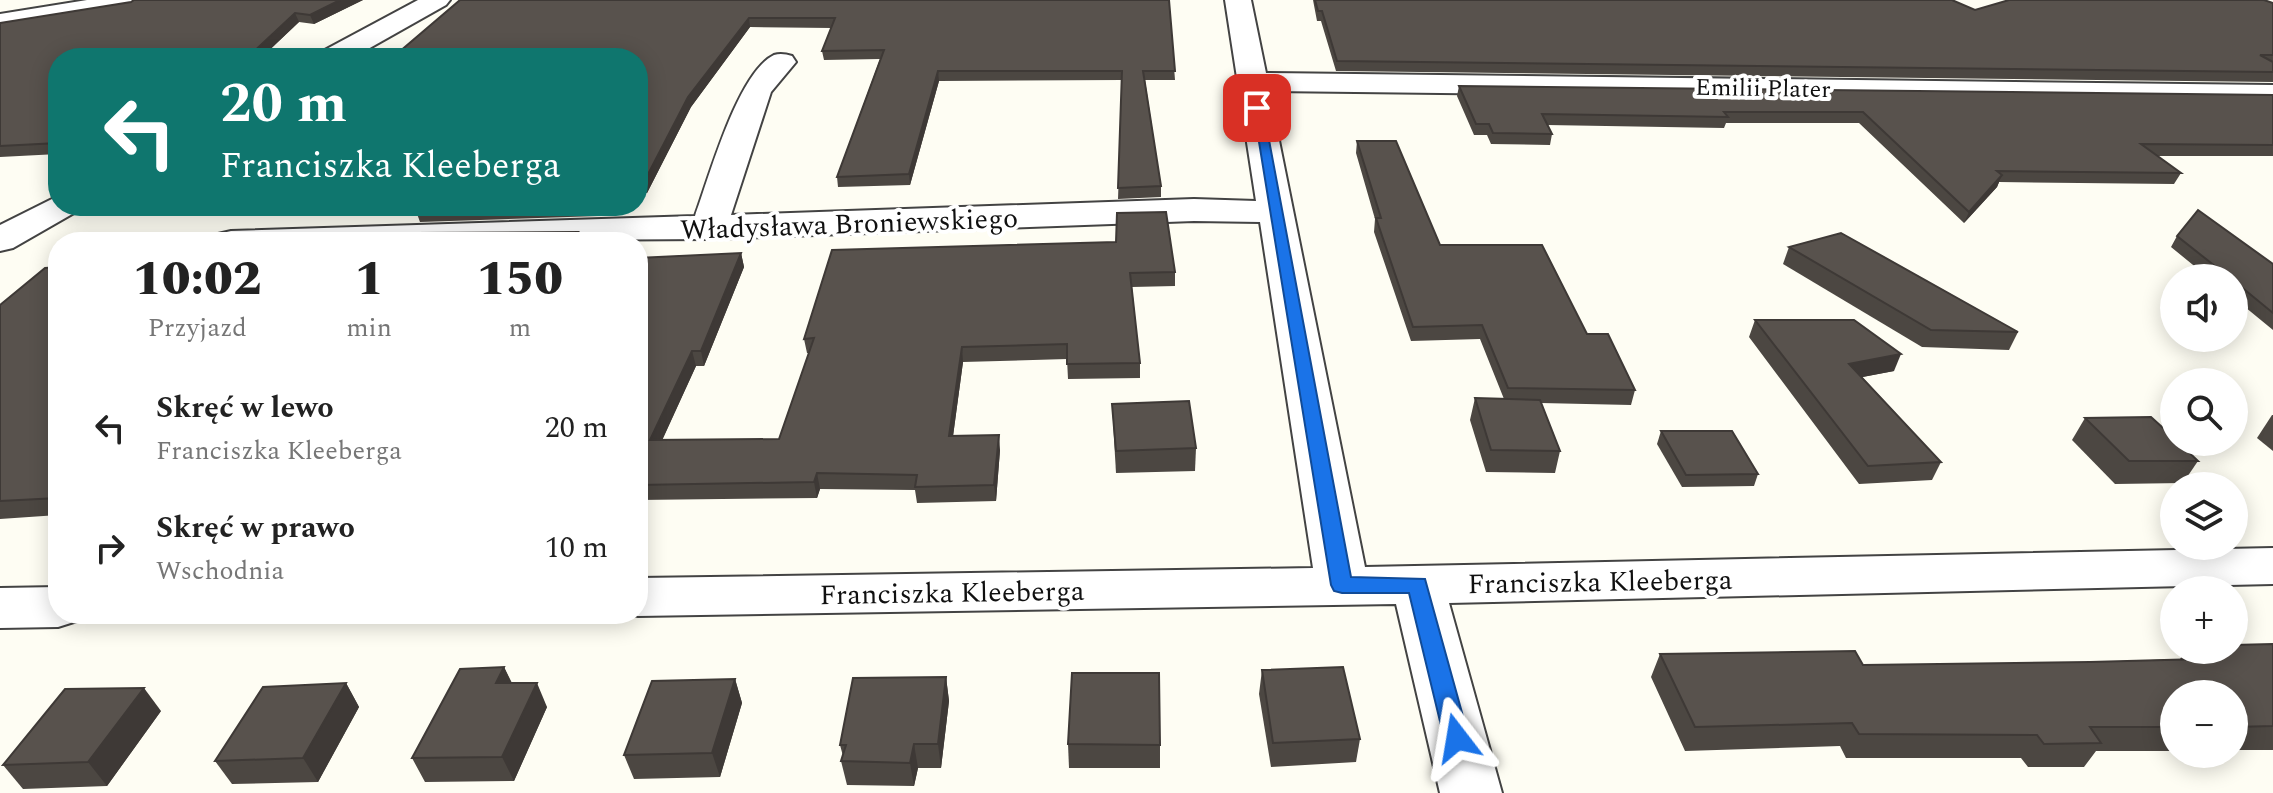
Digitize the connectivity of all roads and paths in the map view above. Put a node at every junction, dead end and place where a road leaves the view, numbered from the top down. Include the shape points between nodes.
1 (135, 0) edge
2 (437, 0) edge
3 (1238, 0) edge
4 (0, 22) edge
5 (349, 48) edge
6 (782, 62) dead end
7 (1253, 82) junction
8 (2273, 94) edge
9 (1274, 212) junction
10 (48, 214) edge
11 (709, 228) junction
12 (572, 232) edge
13 (0, 240) edge
14 (48, 247) edge
15 (0, 249) edge
16 (2273, 566) edge
17 (1342, 585) junction
18 (1418, 585) junction
19 (648, 597) edge
20 (48, 607) edge
21 (0, 608) edge
22 (1471, 793) edge

1 - 4 street
2 - 5 street
3 - 7 street
6 - 11 street via 757,90
7 - 8 street, Emilii Plater
7 - 9 street
9 - 11 street, Władysława Broniewskiego via 1194,210
9 - 17 street
10 - 13 street
11 - 12 street, Władysława Broniewskiego
14 - 15 street
16 - 18 street, Franciszka Kleeberga
17 - 18 street, Franciszka Kleeberga
17 - 19 street, Franciszka Kleeberga
18 - 22 street
20 - 21 street

